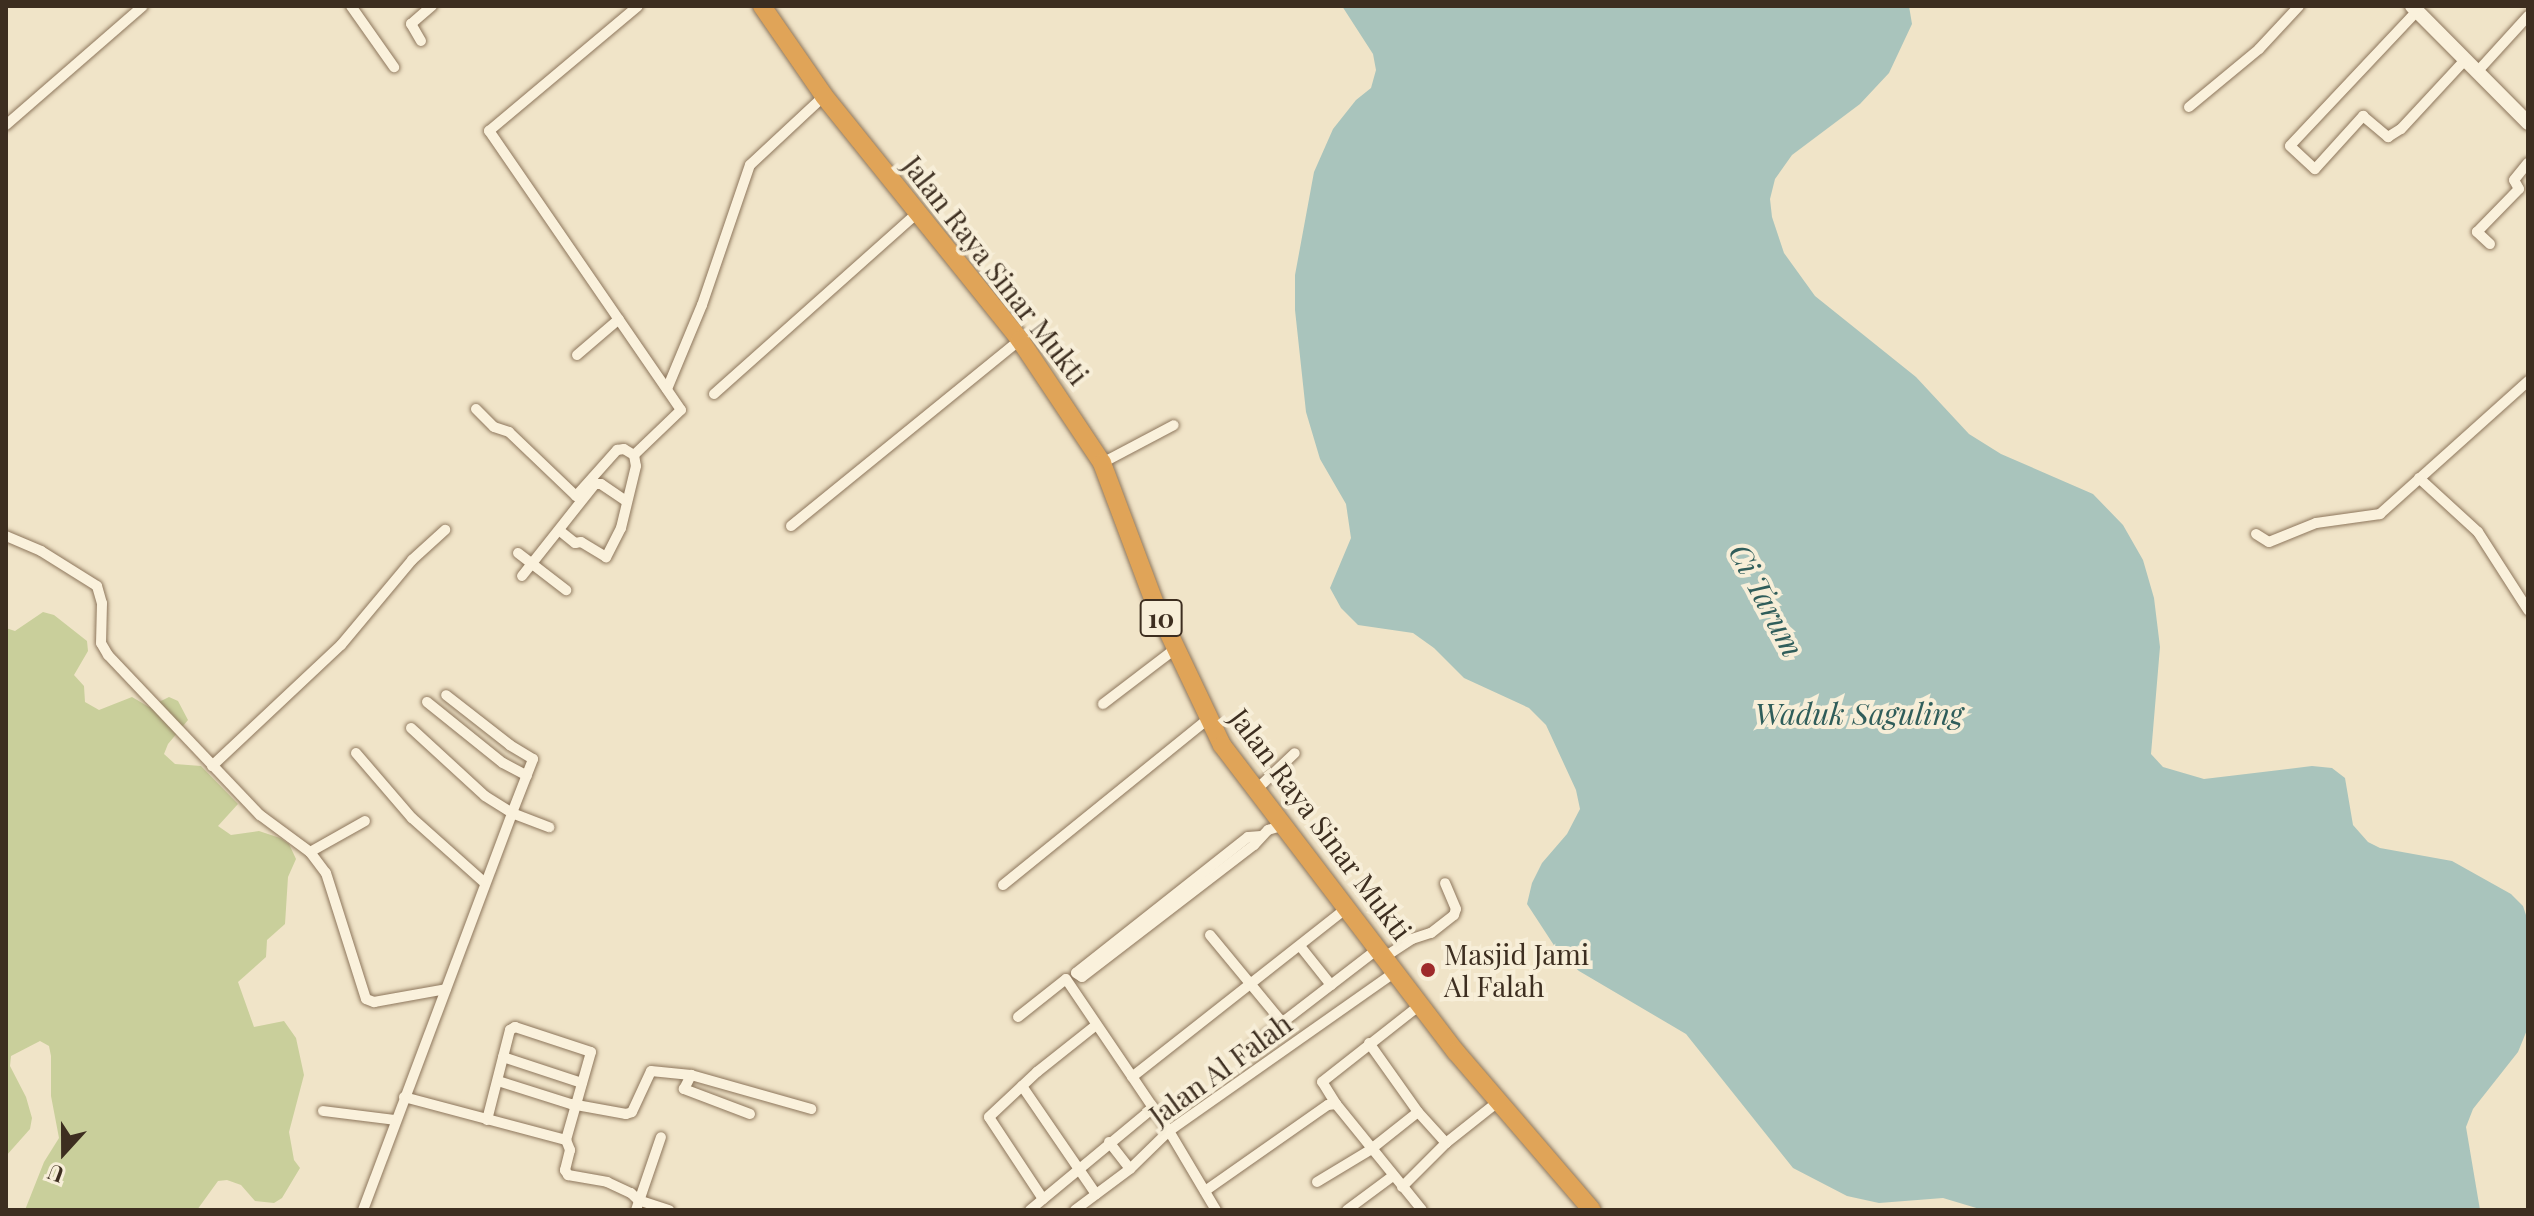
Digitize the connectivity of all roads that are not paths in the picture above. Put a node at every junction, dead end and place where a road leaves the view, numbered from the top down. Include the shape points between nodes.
1 (143, 6) edge
2 (351, 6) edge
3 (432, 6) edge
4 (638, 6) edge
5 (762, 6) edge
6 (2299, 6) edge
7 (2415, 8) edge
8 (2528, 16) edge
9 (421, 41) dead end
10 (2465, 60) junction
11 (394, 67) dead end
12 (2477, 72) junction
13 (824, 96) junction
14 (2189, 107) dead end
15 (2528, 123) edge
16 (6, 125) edge
17 (2528, 163) edge
18 (918, 212) junction
19 (2490, 244) dead end
20 (619, 319) junction
21 (1020, 340) junction
22 (577, 355) dead end
23 (2528, 381) edge
24 (667, 389) junction
25 (714, 394) dead end
26 (476, 409) dead end
27 (1174, 425) dead end
28 (634, 455) junction
29 (1102, 463) junction
30 (2419, 478) junction
31 (626, 501) junction
32 (791, 526) dead end
33 (445, 530) dead end
34 (560, 531) junction
35 (2256, 534) dead end
36 (6, 536) edge
37 (518, 553) dead end
38 (533, 564) junction
39 (522, 576) dead end
40 (566, 590) dead end
41 (2528, 610) edge
42 (1175, 649) junction
43 (446, 695) dead end
44 (427, 702) dead end
45 (1103, 704) dead end
46 (1207, 720) junction
47 (411, 728) dead end
48 (356, 753) dead end
49 (1295, 753) dead end
50 (212, 766) junction
51 (527, 776) junction
52 (1257, 789) junction
53 (512, 813) junction
54 (365, 821) dead end
55 (1284, 825) junction
56 (549, 827) dead end
57 (310, 852) junction
58 (485, 883) junction
59 (1445, 883) dead end
60 (1003, 885) dead end
61 (1169, 905) junction
62 (1347, 908) junction
63 (1210, 935) dead end
64 (1300, 946) junction
65 (1387, 958) junction
66 (1252, 985) junction
67 (1331, 985) junction
68 (446, 989) junction
69 (1421, 1004) junction
70 (1018, 1017) dead end
71 (1282, 1022) junction
72 (1096, 1025) junction
73 (1369, 1043) junction
74 (1253, 1045) dead end
75 (503, 1057) junction
76 (691, 1075) junction
77 (1132, 1077) junction
78 (498, 1081) junction
79 (582, 1083) junction
80 (1022, 1086) junction
81 (404, 1097) junction
82 (1501, 1100) junction
83 (576, 1102) junction
84 (1336, 1104) junction
85 (1153, 1108) junction
86 (811, 1109) dead end
87 (323, 1111) dead end
88 (1418, 1112) junction
89 (750, 1114) dead end
90 (395, 1120) junction
91 (487, 1120) junction
92 (1169, 1131) junction
93 (661, 1137) dead end
94 (566, 1140) junction
95 (1109, 1142) junction
96 (1446, 1143) junction
97 (1370, 1150) junction
98 (1079, 1168) junction
99 (1130, 1169) junction
100 (1393, 1176) junction
101 (1317, 1182) dead end
102 (1402, 1187) junction
103 (1205, 1191) junction
104 (1096, 1194) junction
105 (1043, 1199) junction
106 (637, 1205) edge
107 (363, 1210) edge
108 (669, 1210) edge
109 (1030, 1210) edge
110 (1075, 1210) edge
111 (1216, 1210) edge
112 (1347, 1210) edge
113 (1422, 1210) edge
114 (1592, 1210) edge

1 - 16 street
2 - 11 street
3 - 9 street via 411,24
4 - 20 street via 489,131
5 - 13 highway, Jalan Raya Sinar Mukti / 10
6 - 14 street via 2259,49
7 - 10 main road
7 - 10 street via 2290,146 2315,169 2363,116 2388,137
8 - 12 street
10 - 12 main road
12 - 15 main road
13 - 18 highway, Jalan Raya Sinar Mukti / 10
13 - 24 street via 750,165
17 - 19 street via 2514,180 2519,189 2477,232
18 - 21 highway, Jalan Raya Sinar Mukti / 10
18 - 25 street
20 - 22 street
20 - 24 street
21 - 29 highway, Jalan Raya Sinar Mukti / 10
21 - 32 street
23 - 30 street
24 - 28 street via 680,414
26 - 28 street via 494,427 509,432 576,496 617,450
27 - 29 street
28 - 31 street
29 - 42 highway, Jalan Raya Sinar Mukti / 10
30 - 35 street via 2373,517 2316,523 2269,542
30 - 41 street via 2478,532
31 - 34 street via 597,483
31 - 34 street via 616,544 606,557
33 - 50 street via 412,560 341,645
34 - 38 street
36 - 50 street via 97,586 102,595 103,649
37 - 38 street
38 - 39 street
38 - 40 street
42 - 45 street
42 - 46 highway, Jalan Raya Sinar Mukti / 10
43 - 51 street via 533,759
44 - 51 street
46 - 52 highway, Jalan Raya Sinar Mukti / 10
46 - 60 street
47 - 53 street via 485,796
48 - 58 street via 421,828
49 - 52 street
50 - 57 street via 260,815
51 - 53 street
52 - 55 highway, Jalan Raya Sinar Mukti / 10
53 - 56 street
53 - 58 street
54 - 57 street
55 - 61 street via 1254,840
55 - 62 highway, Jalan Raya Sinar Mukti / 10
57 - 68 street via 326,873 366,999
58 - 68 street
59 - 65 street via 1454,915
61 - 61 street via 1078,976 1076,970
62 - 64 street
62 - 65 highway, Jalan Raya Sinar Mukti / 10
63 - 66 street
64 - 66 street
64 - 67 street
65 - 67 street
65 - 69 highway, Jalan Raya Sinar Mukti / 10
65 - 92 street, Jalan Al Falah
66 - 71 street
66 - 77 street
67 - 71 street
68 - 81 street
69 - 73 street
69 - 82 highway, Jalan Raya Sinar Mukti / 10
70 - 72 street via 1066,979
71 - 74 street
72 - 77 street
72 - 80 street
73 - 84 street via 1322,1082
73 - 88 street
75 - 78 street
75 - 79 street
75 - 79 street via 513,1027 588,1049
76 - 83 street via 651,1071 628,1114
76 - 86 street
76 - 89 street via 684,1089
77 - 85 street
78 - 83 street
78 - 91 street
79 - 83 street
80 - 98 street
80 - 105 street via 989,1117
81 - 90 street
81 - 91 street
82 - 96 street
82 - 114 highway, Jalan Raya Sinar Mukti / 10
83 - 94 street
84 - 97 street
84 - 103 street
85 - 92 street
85 - 95 street
87 - 90 street
88 - 96 street
88 - 97 street
90 - 107 street
91 - 94 street
92 - 99 street, Jalan Al Falah
92 - 103 street
93 - 106 street
94 - 106 street via 568,1175 623,1188
95 - 98 street
95 - 99 street
96 - 102 street
97 - 100 street
97 - 101 street
98 - 104 street
98 - 105 street
99 - 104 street, Jalan Al Falah
100 - 102 street
100 - 112 street
102 - 113 street
103 - 111 street
104 - 110 street, Jalan Al Falah
105 - 109 street
106 - 108 street

